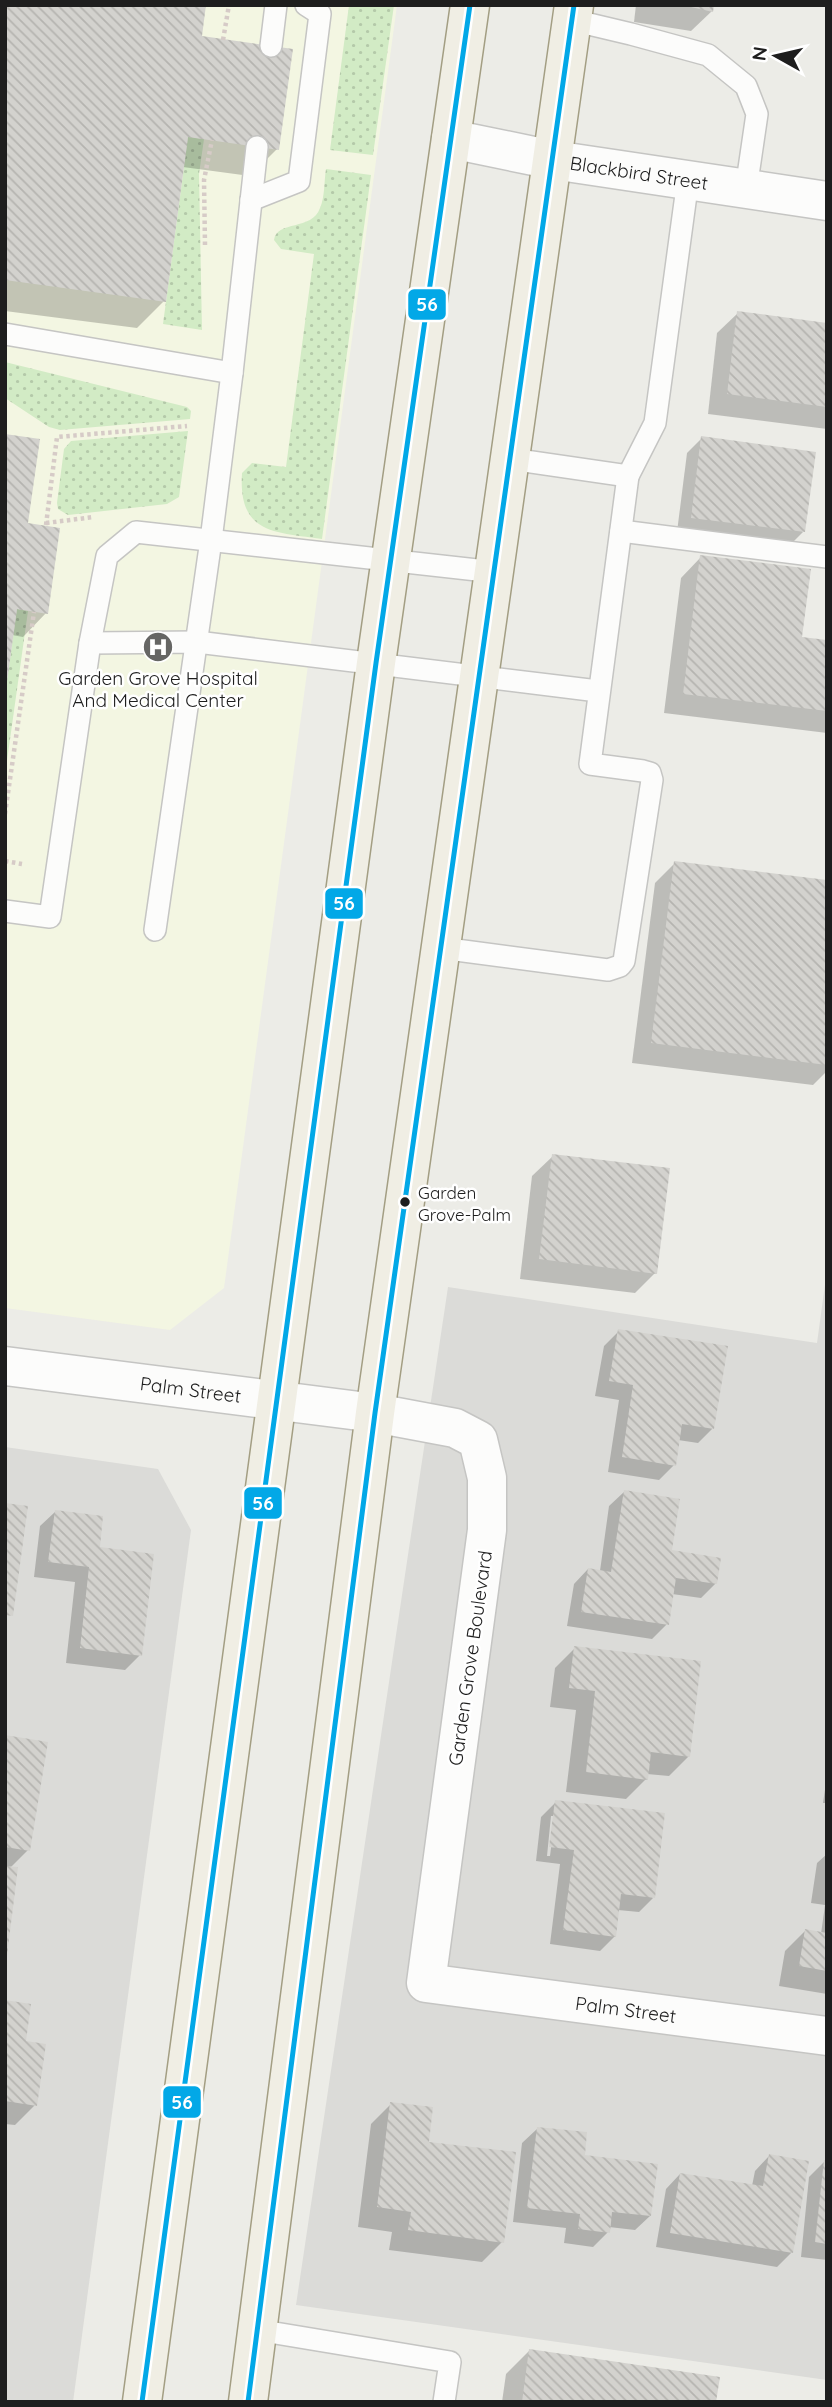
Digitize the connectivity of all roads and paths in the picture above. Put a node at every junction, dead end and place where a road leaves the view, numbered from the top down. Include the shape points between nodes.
1 (229, 5) edge
2 (276, 5) edge
3 (306, 5) edge
4 (470, 5) edge
5 (573, 13) edge
6 (223, 40) dead end
7 (271, 46) dead end
8 (451, 139) junction
9 (257, 147) dead end
10 (553, 160) junction
11 (688, 180) junction
12 (747, 189) junction
13 (251, 200) junction
14 (827, 201) edge
15 (5, 316) edge
16 (5, 334) edge
17 (32, 337) junction
18 (232, 373) junction
19 (194, 425) dead end
20 (511, 459) junction
21 (628, 476) junction
22 (46, 526) dead end
23 (621, 531) junction
24 (211, 540) junction
25 (827, 557) edge
26 (391, 561) junction
27 (495, 572) junction
28 (34, 612) dead end
29 (197, 642) junction
30 (90, 643) junction
31 (376, 663) junction
32 (481, 675) junction
33 (598, 691) junction
34 (5, 814) edge
35 (5, 911) edge
36 (155, 930) dead end
37 (441, 948) junction
38 (5, 1366) edge
39 (278, 1400) junction
40 (375, 1413) junction
41 (426, 1983) joint
42 (827, 2036) edge
43 (257, 2330) junction
44 (142, 2402) edge
45 (248, 2402) edge
46 (444, 2402) edge

1 - 6 path
2 - 7 lane
3 - 13 lane via 320,13 299,181
4 - 8 main road
5 - 10 main road
5 - 12 lane via 708,55 746,86 757,114
8 - 10 street, Blackbird Street
8 - 26 main road
9 - 13 lane
10 - 11 street, Blackbird Street
10 - 20 main road
11 - 12 street, Blackbird Street
11 - 21 lane via 655,423
12 - 14 street, Blackbird Street
13 - 18 lane
15 - 17 lane
16 - 17 lane
17 - 18 lane
18 - 24 lane
19 - 22 path via 57,437
20 - 21 lane
20 - 27 main road
21 - 23 lane
23 - 25 lane
23 - 33 lane
24 - 26 lane
24 - 29 lane
24 - 30 lane via 136,532 107,556
26 - 27 lane
26 - 31 main road
27 - 32 main road
28 - 34 path
29 - 30 lane
29 - 31 lane
29 - 36 lane
30 - 35 lane via 50,917
31 - 32 lane
31 - 39 main road
32 - 33 lane
32 - 37 main road
33 - 37 lane via 590,764 643,771 650,773 652,780 624,961 608,970
37 - 40 main road
38 - 39 street, Palm Street
39 - 40 street, Palm Street
39 - 44 main road
40 - 41 street, Garden Grove Boulevard via 455,1428 478,1440 488,1478 487,1530
40 - 43 main road
41 - 42 street, Palm Street
43 - 45 main road
43 - 46 lane via 450,2362

